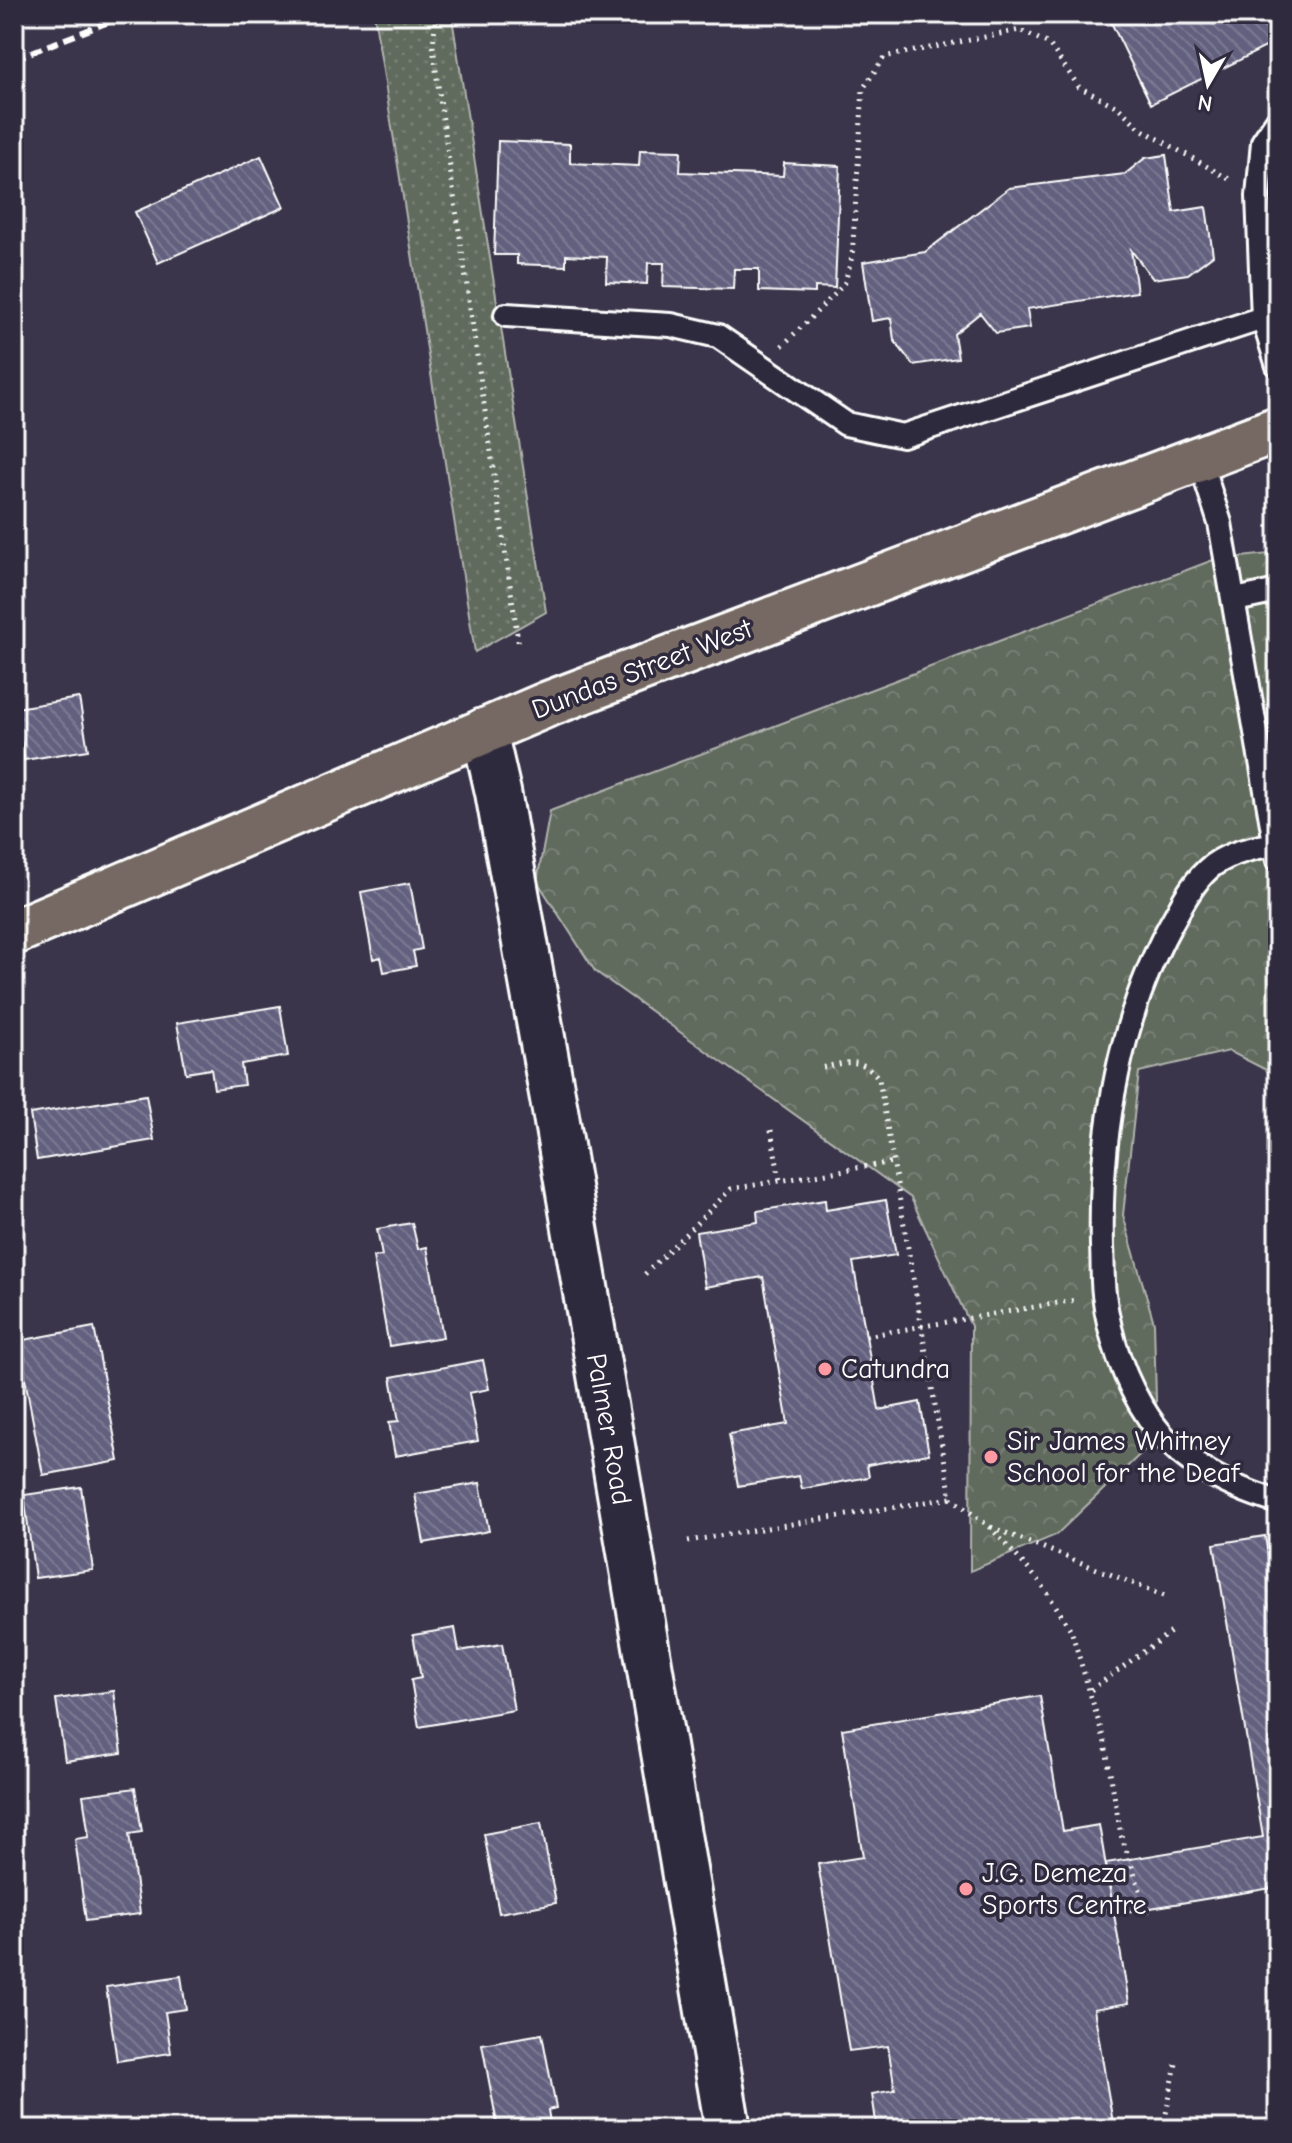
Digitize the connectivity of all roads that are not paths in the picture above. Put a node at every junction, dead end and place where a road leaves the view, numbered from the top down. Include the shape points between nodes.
1 (1278, 120) edge
2 (506, 315) dead end
3 (1263, 318) junction
4 (1278, 366) edge
5 (1278, 429) edge
6 (1199, 458) junction
7 (1278, 591) edge
8 (1235, 600) junction
9 (484, 731) junction
10 (1277, 852) edge
11 (14, 932) edge
12 (1278, 1502) edge
13 (728, 2129) edge

1 - 3 lane via 1263,142 1258,196
2 - 3 lane via 671,325 718,336 846,424 903,436
3 - 4 lane
5 - 6 main road, Dundas Street West
6 - 8 lane via 1220,523
6 - 9 main road, Dundas Street West
7 - 8 lane
8 - 10 lane
9 - 11 main road, Dundas Street West
9 - 13 street, Palmer Road via 555,1110
10 - 12 lane via 1242,850 1212,866 1190,890 1159,944 1129,1027 1110,1115 1101,1205 1104,1295 1122,1368 1150,1420 1191,1463 1242,1491

